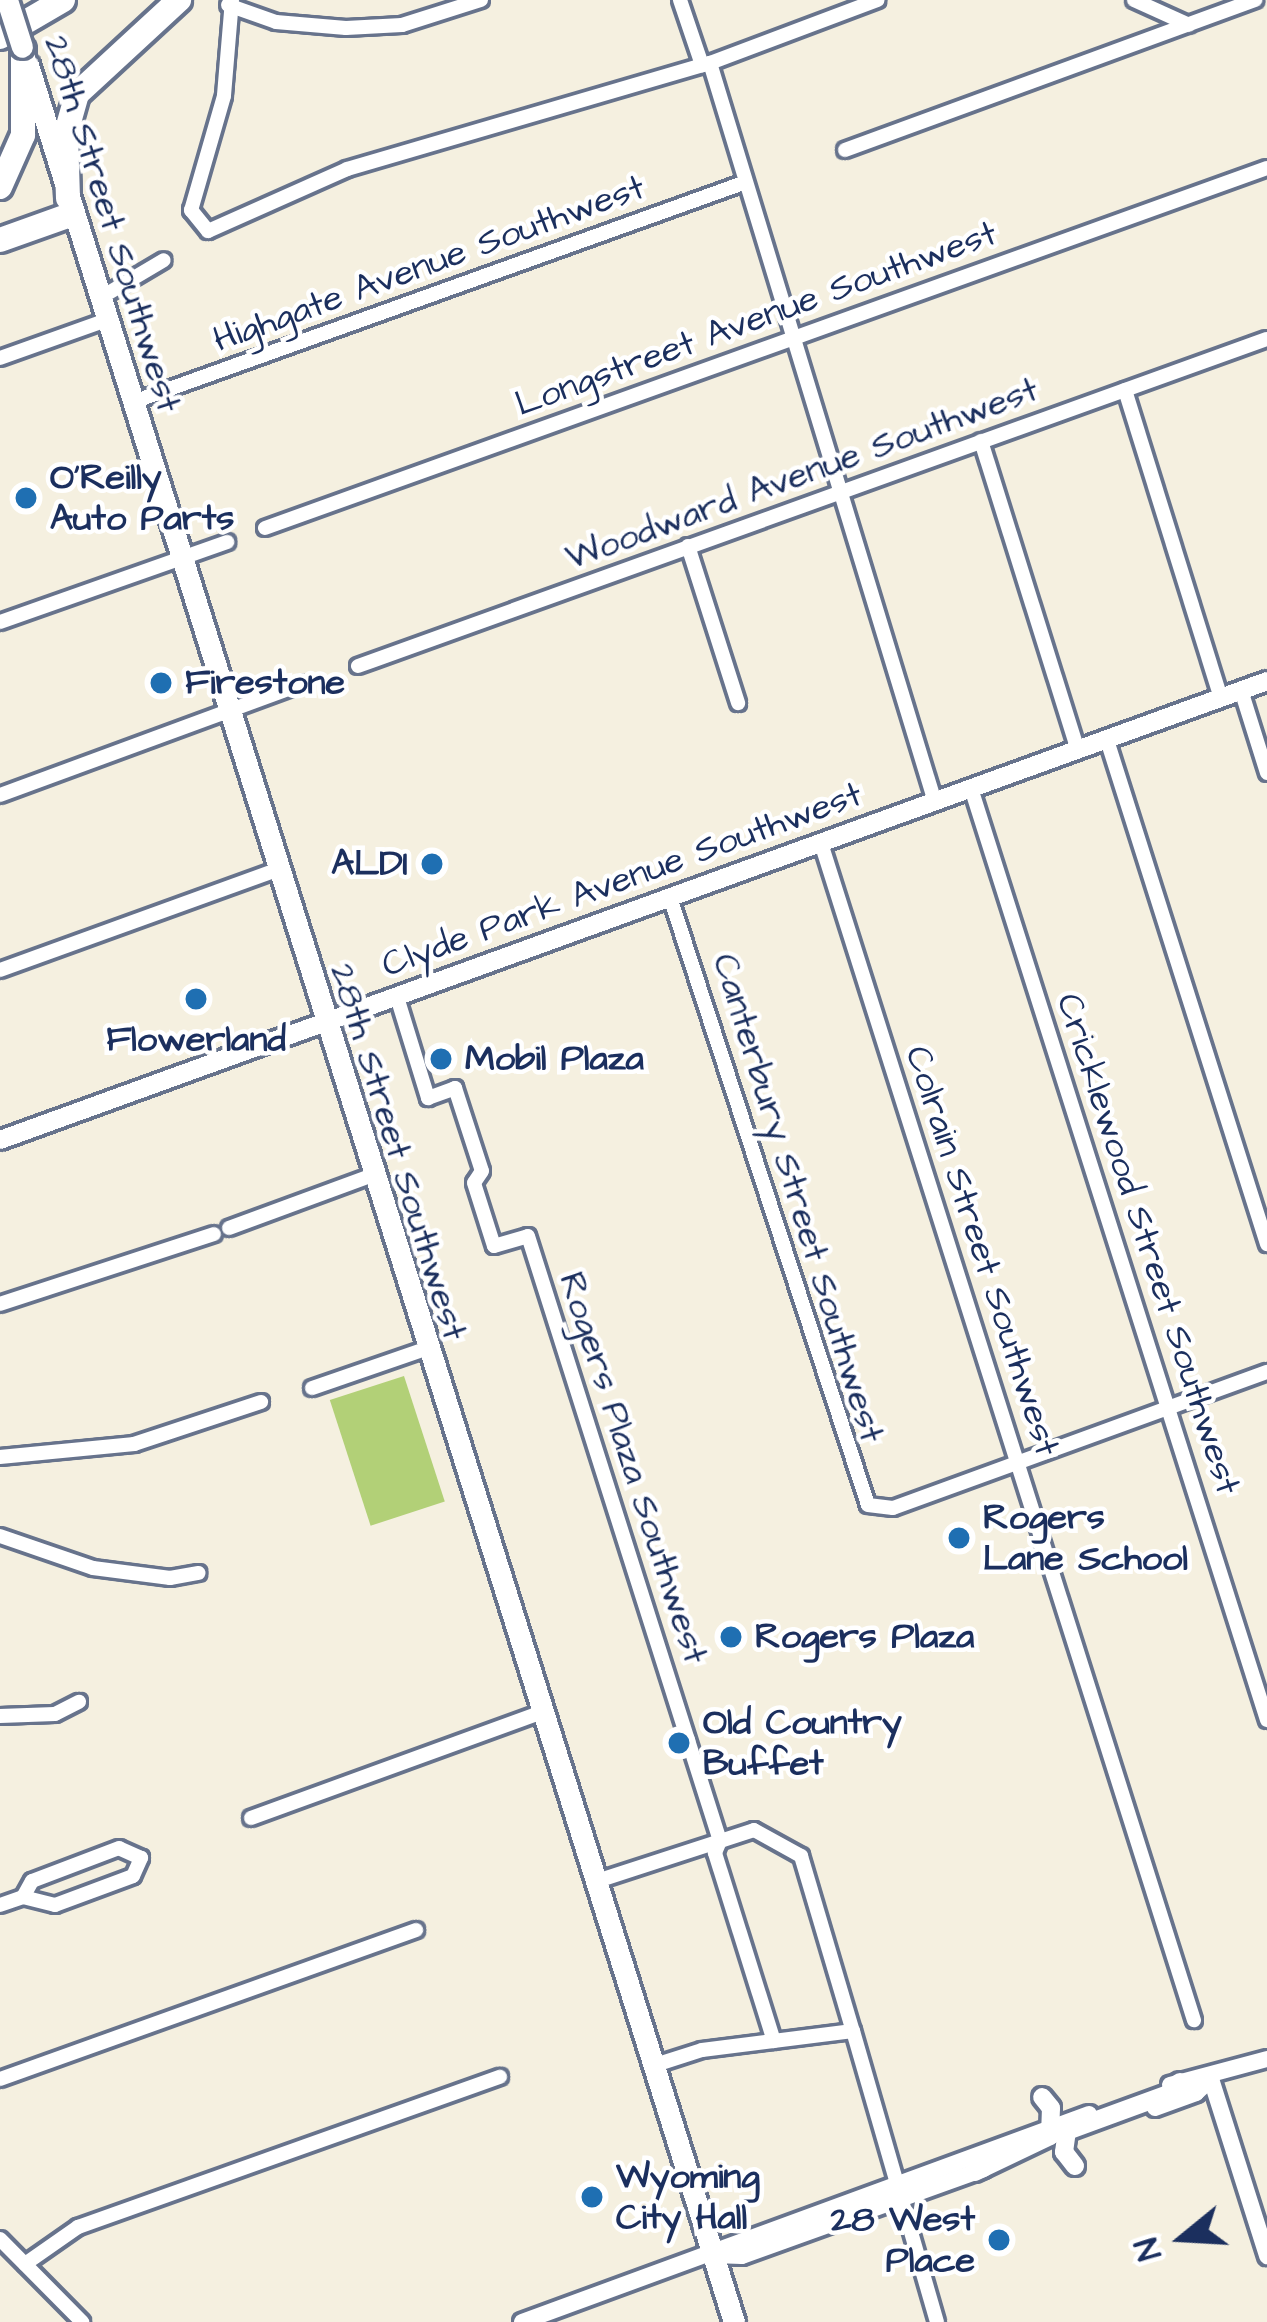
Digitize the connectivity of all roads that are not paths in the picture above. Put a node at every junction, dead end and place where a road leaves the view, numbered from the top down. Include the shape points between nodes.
1 (7, 0) edge
2 (16, 0) edge
3 (62, 0) edge
4 (179, 0) edge
5 (481, 0) edge
6 (680, 0) edge
7 (878, 0) edge
8 (1134, 0) edge
9 (1255, 0) edge
10 (230, 2) edge
11 (0, 10) edge
12 (1189, 25) junction
13 (15, 45) edge
14 (706, 64) junction
15 (845, 150) dead end
16 (1267, 168) edge
17 (746, 182) junction
18 (0, 187) edge
19 (70, 206) junction
20 (0, 241) edge
21 (164, 260) dead end
22 (104, 309) junction
23 (792, 338) junction
24 (1267, 338) edge
25 (0, 358) edge
26 (1125, 390) junction
27 (133, 402) junction
28 (981, 441) junction
29 (838, 492) junction
30 (266, 528) dead end
31 (227, 542) dead end
32 (688, 546) junction
33 (181, 558) junction
34 (0, 622) edge
35 (358, 666) dead end
36 (1267, 681) edge
37 (302, 684) dead end
38 (1241, 690) junction
39 (1221, 698) junction
40 (738, 703) dead end
41 (227, 716) junction
42 (1107, 740) junction
43 (1078, 750) junction
44 (1267, 773) edge
45 (971, 788) junction
46 (0, 796) edge
47 (934, 802) junction
48 (821, 843) junction
49 (276, 871) junction
50 (670, 897) junction
51 (0, 970) edge
52 (397, 997) junction
53 (322, 1024) junction
54 (0, 1140) edge
55 (370, 1176) junction
56 (230, 1228) dead end
57 (214, 1234) dead end
58 (1267, 1244) edge
59 (0, 1304) edge
60 (425, 1349) junction
61 (1267, 1372) edge
62 (312, 1388) dead end
63 (261, 1402) dead end
64 (1169, 1408) junction
65 (0, 1457) edge
66 (1017, 1463) junction
67 (0, 1536) edge
68 (199, 1573) dead end
69 (79, 1702) dead end
70 (539, 1713) junction
71 (0, 1715) edge
72 (1267, 1720) edge
73 (251, 1818) dead end
74 (720, 1840) junction
75 (594, 1882) junction
76 (23, 1897) junction
77 (0, 1905) edge
78 (416, 1930) dead end
79 (1194, 2020) dead end
80 (853, 2031) junction
81 (774, 2041) junction
82 (1267, 2059) edge
83 (652, 2066) junction
84 (500, 2077) dead end
85 (1211, 2079) junction
86 (0, 2080) edge
87 (1180, 2082) joint
88 (1027, 2135) junction
89 (1064, 2138) junction
90 (975, 2172) joint
91 (900, 2190) junction
92 (0, 2239) edge
93 (712, 2255) junction
94 (1267, 2256) edge
95 (25, 2264) junction
96 (82, 2322) edge
97 (522, 2322) edge
98 (734, 2322) edge
99 (937, 2322) edge

1 - 13 main road, 28th Street Southwest, bridge
2 - 11 highway
3 - 13 highway
4 - 19 highway via 77,94 66,133
5 - 10 street via 402,25 346,28 276,22
6 - 14 street
7 - 14 street
8 - 12 street
9 - 12 street
10 - 14 street via 224,95 191,210 201,229 346,169
12 - 15 street
13 - 18 highway via 23,134
13 - 19 main road, 28th Street Southwest
14 - 17 street
16 - 23 street, Longstreet Avenue Southwest
17 - 23 street
17 - 27 street, Highgate Avenue Southwest
19 - 20 highway
19 - 22 main road, 28th Street Southwest
21 - 22 street
22 - 25 street
22 - 27 main road, 28th Street Southwest
23 - 29 street
23 - 30 street, Longstreet Avenue Southwest
24 - 26 street, Woodward Avenue Southwest
26 - 28 street, Woodward Avenue Southwest
26 - 39 street
27 - 33 main road, 28th Street Southwest
28 - 29 street, Woodward Avenue Southwest
28 - 43 street
29 - 32 street, Woodward Avenue Southwest
29 - 47 street
31 - 33 street
32 - 35 street, Woodward Avenue Southwest
32 - 40 street
33 - 34 street
33 - 41 main road, 28th Street Southwest
36 - 38 main road, Clyde Park Avenue Southwest
37 - 41 street
38 - 39 main road, Clyde Park Avenue Southwest
38 - 44 street
39 - 42 main road, Clyde Park Avenue Southwest
41 - 46 street
41 - 49 main road, 28th Street Southwest
42 - 43 main road, Clyde Park Avenue Southwest
42 - 58 street
43 - 45 main road, Clyde Park Avenue Southwest
45 - 47 main road, Clyde Park Avenue Southwest
45 - 64 street, Cricklewood Street Southwest
47 - 48 main road, Clyde Park Avenue Southwest
48 - 50 main road, Clyde Park Avenue Southwest
48 - 66 street, Colrain Street Southwest
49 - 51 street
49 - 53 main road, 28th Street Southwest
50 - 52 main road, Clyde Park Avenue Southwest
50 - 66 street, Canterbury Street Southwest via 858,1490 878,1510
52 - 53 main road, Clyde Park Avenue Southwest
52 - 74 street, Rogers Plaza Southwest via 428,1099 455,1088 482,1171 474,1183 494,1246 528,1236
53 - 54 main road, Clyde Park Avenue Southwest
53 - 55 main road, 28th Street Southwest
55 - 56 street
55 - 60 main road, 28th Street Southwest
57 - 59 street
60 - 62 street
60 - 70 main road, 28th Street Southwest
61 - 64 street
63 - 65 street via 134,1444
64 - 66 street
64 - 72 street, Cricklewood Street Southwest
66 - 79 street, Colrain Street Southwest
67 - 68 street via 94,1568 170,1578
69 - 71 street via 55,1714
70 - 73 street
70 - 75 main road, 28th Street Southwest
74 - 75 street
74 - 80 street via 754,1830 801,1856
74 - 81 street, Rogers Plaza Southwest via 715,1853
75 - 83 main road, 28th Street Southwest
76 - 76 street via 56,1905 134,1876 141,1858 119,1848 32,1881
76 - 77 street
78 - 86 street
80 - 81 street
80 - 91 street
81 - 83 street
82 - 85 street
83 - 93 main road, 28th Street Southwest
84 - 95 street via 78,2227
85 - 87 street
85 - 89 street via 1196,2093
85 - 94 street
87 - 89 main road
88 - 89 street
88 - 89 main road via 1042,2097
88 - 91 street
89 - 90 main road
90 - 91 street
91 - 93 street via 742,2256
91 - 99 street
92 - 95 street
93 - 97 street
93 - 98 main road, 28th Street Southwest
95 - 96 street

